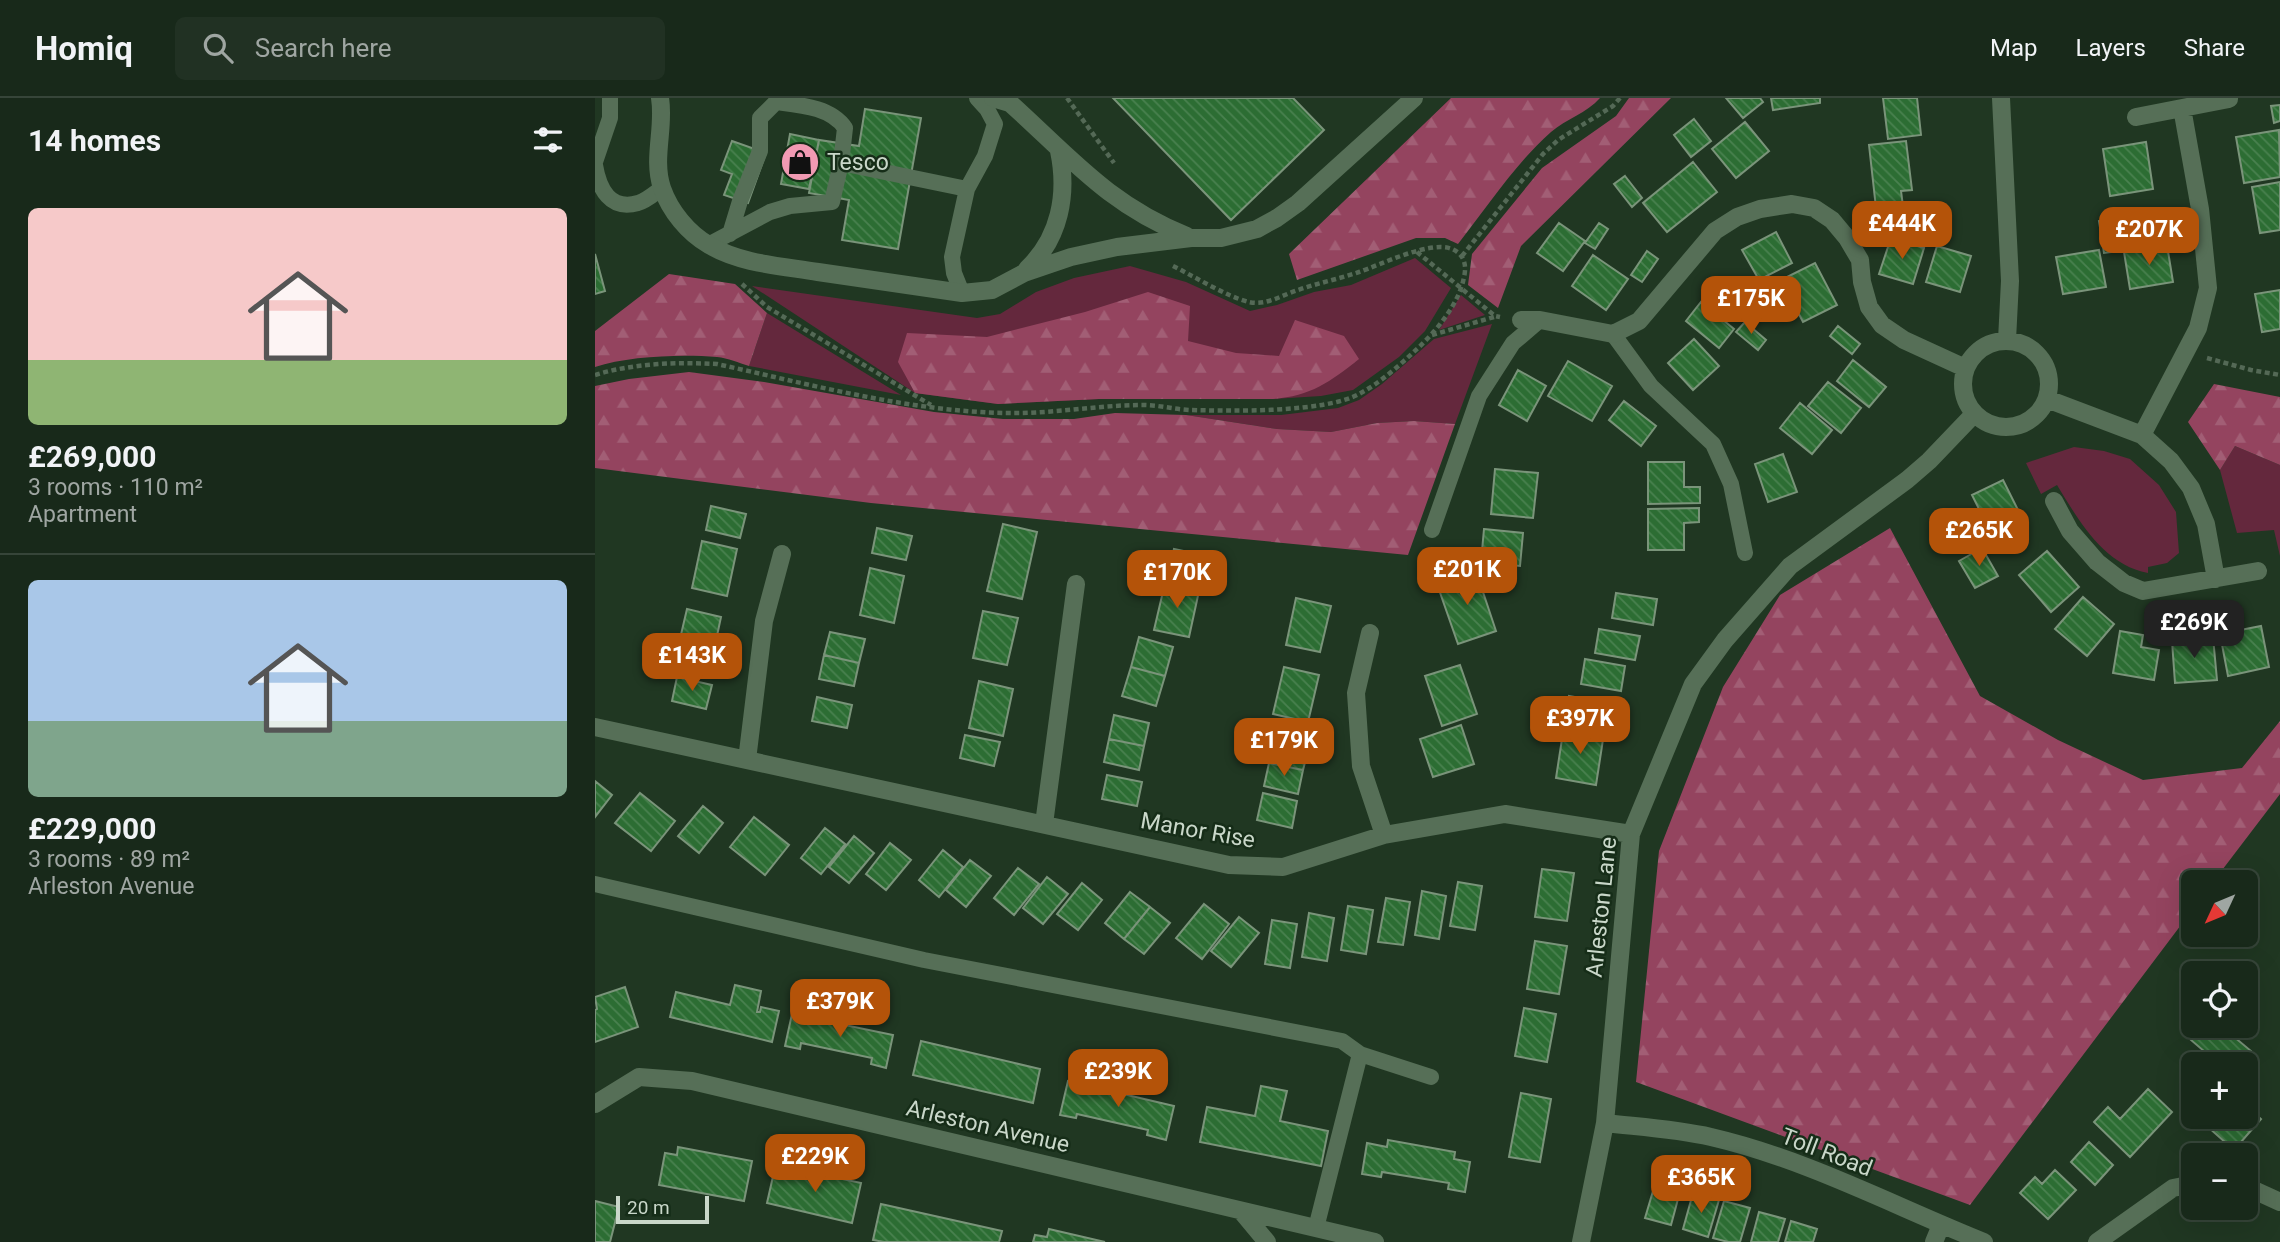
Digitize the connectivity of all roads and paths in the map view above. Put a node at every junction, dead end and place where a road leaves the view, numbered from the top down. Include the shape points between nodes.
1 (610, 98) edge
2 (660, 98) edge
3 (977, 98) edge
4 (993, 98) edge
5 (1414, 98) edge
6 (1620, 98) edge
7 (2001, 98) edge
8 (2229, 99) edge
9 (2182, 108) junction
10 (2136, 117) dead end
11 (1059, 150) junction
12 (841, 163) junction
13 (595, 164) edge
14 (662, 188) junction
15 (967, 189) junction
16 (730, 234) junction
17 (1191, 238) junction
18 (708, 245) junction
19 (1417, 252) junction
20 (731, 255) junction
21 (1462, 256) junction
22 (1160, 261) dead end
23 (1024, 272) junction
24 (1460, 288) junction
25 (961, 293) junction
26 (1495, 316) junction
27 (1521, 320) joint
28 (1540, 320) junction
29 (1612, 334) junction
30 (1432, 335) junction
31 (2007, 340) junction
32 (2186, 352) junction
33 (1965, 368) junction
34 (595, 375) edge
35 (2280, 375) edge
36 (2047, 399) junction
37 (935, 408) junction
38 (1974, 414) junction
39 (2142, 435) junction
40 (2054, 500) dead end
41 (1431, 530) dead end
42 (1745, 553) dead end
43 (782, 554) dead end
44 (2258, 571) dead end
45 (2215, 579) junction
46 (1076, 584) dead end
47 (1370, 633) dead end
48 (595, 727) edge
49 (747, 760) junction
50 (1044, 824) junction
51 (1631, 834) junction
52 (1384, 835) junction
53 (595, 884) edge
54 (1360, 1054) junction
55 (1431, 1077) dead end
56 (595, 1104) edge
57 (1605, 1124) junction
58 (2181, 1186) edge
59 (2258, 1191) edge
60 (2280, 1202) edge
61 (1243, 1212) junction
62 (1316, 1228) junction
63 (1938, 1233) edge
64 (1267, 1242) edge
65 (1375, 1242) edge
66 (1581, 1242) edge
67 (1984, 1242) edge
68 (2097, 1242) edge

1 - 13 lane via 610,118
2 - 14 street via 657,160
3 - 15 lane via 995,124
4 - 11 street via 1010,103
5 - 17 street via 1277,218 1257,229 1221,238
6 - 21 path via 1543,154
7 - 31 street via 2010,281
8 - 9 street
9 - 10 street
9 - 32 street via 2208,288 2198,328
11 - 17 street via 1124,204
11 - 23 street via 1063,183 1053,236
12 - 15 lane
12 - 16 lane via 832,202 770,212
12 - 16 lane via 845,128 838,118 806,106 776,102 760,118 760,151
13 - 14 lane via 598,183 621,205 640,203
14 - 18 street via 685,227
15 - 25 lane via 952,257
16 - 18 lane
17 - 23 street via 1117,247
18 - 20 street
19 - 21 path via 1451,248
19 - 22 path via 1267,302 1249,302
19 - 24 path
20 - 25 street
20 - 37 path via 743,285 767,307
21 - 24 path via 1466,263
23 - 25 street via 992,290
24 - 26 path
24 - 30 path
26 - 27 path
26 - 30 path
27 - 28 street
28 - 29 street
28 - 41 lane via 1513,343 1479,396
29 - 33 street via 1639,321 1715,231 1748,213 1792,204 1814,208 1847,238 1860,260 1869,306 1882,325
29 - 42 lane via 1651,386 1713,444 1731,484
30 - 37 path via 1358,395 1321,406 1188,410 1148,405 1005,413
31 - 33 street via 1982,348
31 - 36 street via 2021,343 2042,360 2049,386
32 - 35 path
32 - 39 street
33 - 38 street via 1962,392
34 - 37 path via 683,362 717,364
36 - 38 street via 2032,419 2008,428 1996,427
36 - 39 street
38 - 51 street, Arleston Lane via 1907,480 1790,566 1725,640 1693,684
39 - 45 street via 2172,461 2191,488 2206,524
40 - 45 street via 2070,531 2124,583 2143,591
43 - 49 street via 764,621
44 - 45 street
46 - 50 street
47 - 52 street via 1356,693 1359,742 1361,766
48 - 49 street, Manor Rise
49 - 50 street, Manor Rise
50 - 52 street, Manor Rise via 1229,865 1283,867
51 - 52 street, Manor Rise via 1505,814
51 - 57 street, Arleston Lane
53 - 54 lane via 924,960 1342,1041
54 - 55 lane
54 - 62 lane
56 - 61 street, Arleston Avenue via 639,1077 692,1081
57 - 63 street, Toll Road via 1711,1137 1791,1162
57 - 66 street, Arleston Lane
58 - 68 street
59 - 60 street
61 - 62 street, Arleston Avenue
61 - 64 street
62 - 65 street, Arleston Avenue
63 - 67 street, Toll Road

